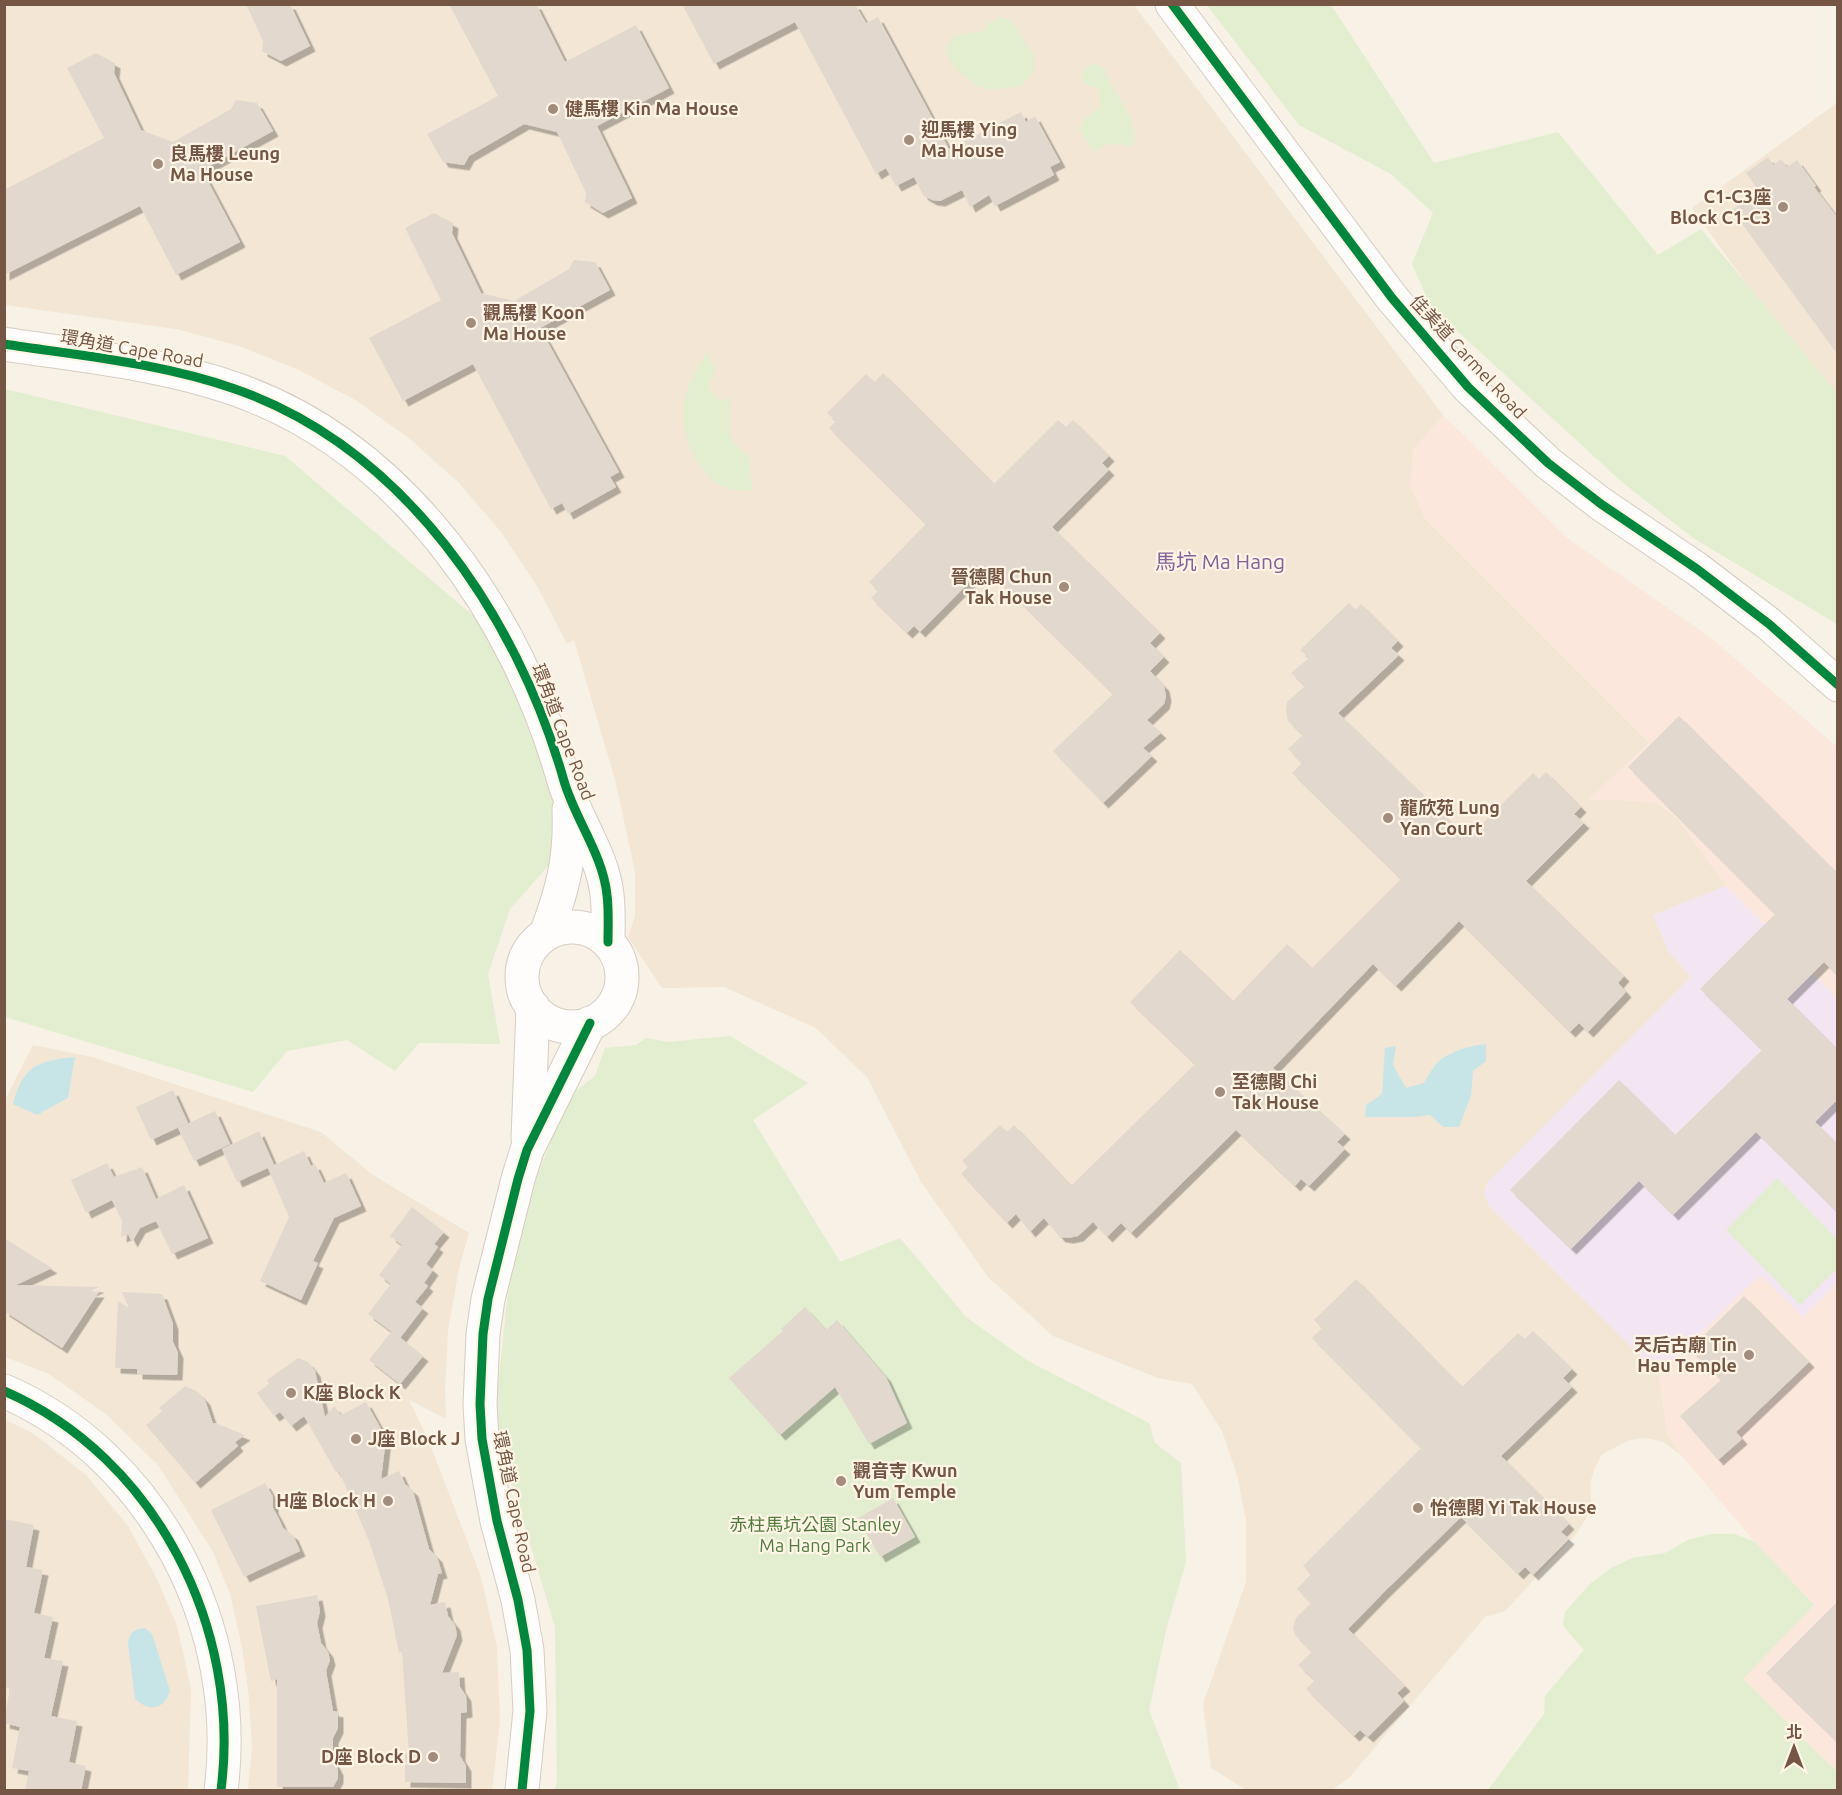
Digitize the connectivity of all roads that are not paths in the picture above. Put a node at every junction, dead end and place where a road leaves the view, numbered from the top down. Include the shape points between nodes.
1 (1172, 4) edge
2 (4, 344) edge
3 (1838, 685) edge
4 (568, 792) junction
5 (546, 934) junction
6 (608, 942) junction
7 (533, 1008) junction
8 (590, 1023) junction
9 (527, 1150) junction
10 (4, 1391) edge
11 (221, 1791) edge
12 (522, 1791) edge

1 - 3 street, 佳美道 Carmel Road via 1386,290 1468,387 1548,463 1769,624
2 - 4 street, 環角道 Cape Road via 158,368 216,383 276,406 355,455 414,509 484,597 533,690
4 - 5 street, 環角道 Cape Road via 567,867
4 - 6 street, 環角道 Cape Road via 607,894
5 - 6 street via 579,927
5 - 7 street, 環角道 Cape Road via 525,959 522,976 524,993
6 - 8 street, 環角道 Cape Road via 618,956 622,972 620,989 614,1004
7 - 8 street via 559,1025
7 - 9 street, 環角道 Cape Road
8 - 9 street, 環角道 Cape Road
9 - 12 street, 環角道 Cape Road via 488,1299 480,1404 488,1475 527,1650 530,1710
10 - 11 street via 66,1425 97,1450 140,1496 176,1552 206,1623 220,1685 224,1722

